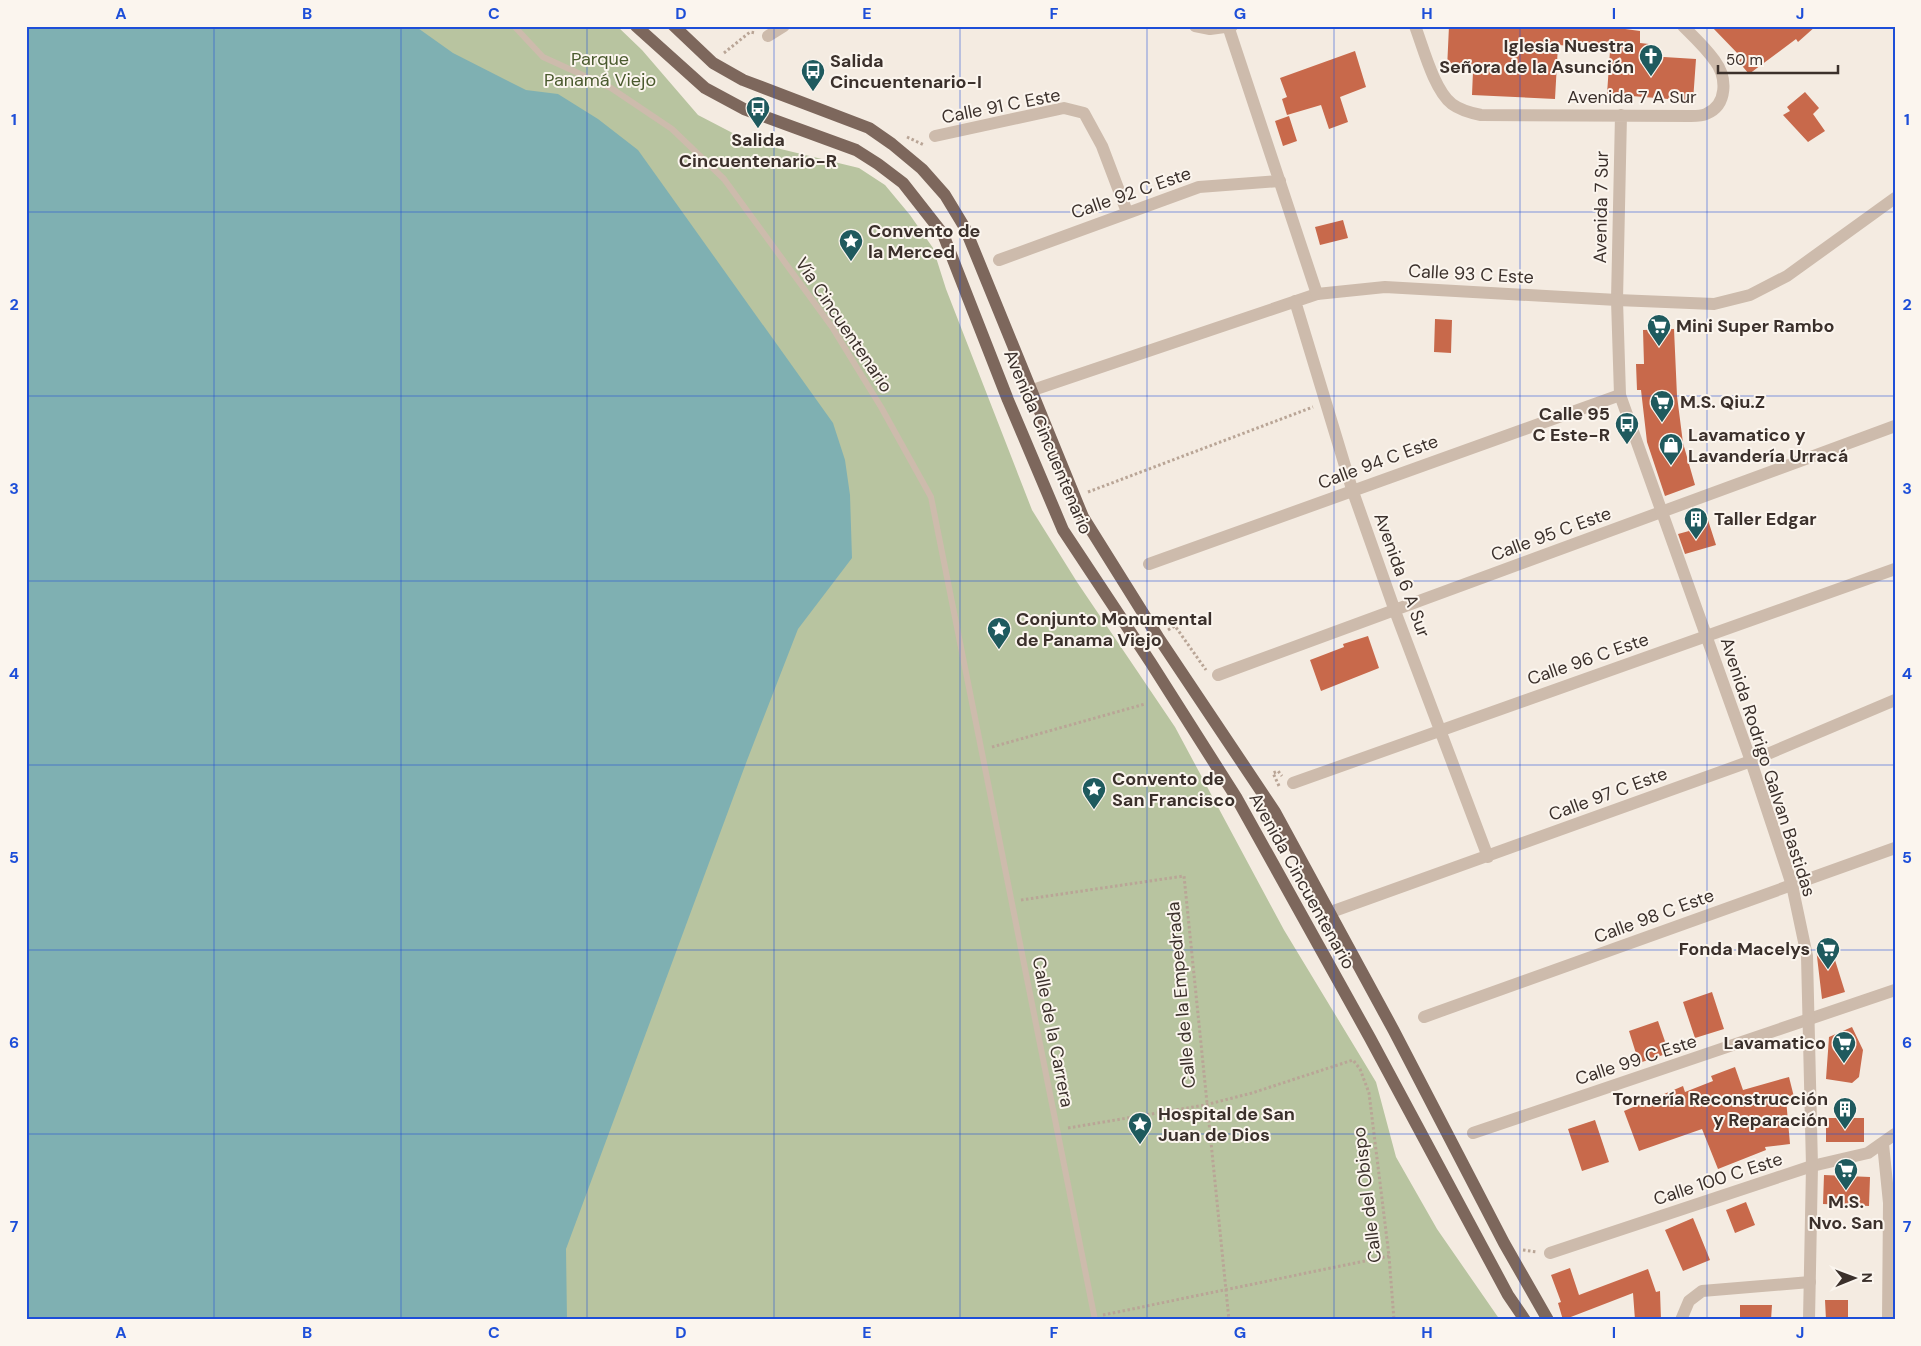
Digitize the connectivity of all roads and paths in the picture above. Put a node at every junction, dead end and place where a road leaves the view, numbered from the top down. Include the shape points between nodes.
1 (514, 26) edge
2 (636, 26) edge
3 (674, 26) edge
4 (784, 26) edge
5 (1195, 26) edge
6 (1415, 26) edge
7 (1684, 26) edge
8 (1229, 27) edge
9 (768, 36) joint
10 (713, 63) junction
11 (1621, 115) junction
12 (935, 136) dead end
13 (1280, 181) junction
14 (1895, 198) edge
15 (1127, 212) junction
16 (1000, 260) dead end
17 (1317, 294) junction
18 (1616, 300) junction
19 (1295, 301) junction
20 (1030, 391) junction
21 (1620, 395) junction
22 (1326, 402) junction
23 (1895, 426) edge
24 (1352, 489) junction
25 (1075, 496) junction
26 (1661, 512) junction
27 (1149, 564) dead end
28 (1895, 570) edge
29 (1394, 611) junction
30 (1707, 636) junction
31 (1158, 638) junction
32 (1218, 675) joint
33 (1895, 700) edge
34 (1145, 704) dead end
35 (1441, 729) junction
36 (982, 750) junction
37 (1751, 761) junction
38 (1293, 783) dead end
39 (1895, 848) edge
40 (1488, 857) junction
41 (1792, 885) junction
42 (1012, 901) junction
43 (1331, 912) junction
44 (1895, 990) edge
45 (1424, 1017) dead end
46 (1808, 1022) junction
47 (1205, 1105) junction
48 (1057, 1130) junction
49 (1473, 1133) dead end
50 (1895, 1134) edge
51 (1883, 1144) junction
52 (1812, 1166) junction
53 (1550, 1253) dead end
54 (1389, 1256) junction
55 (1810, 1282) junction
56 (1226, 1291) junction
57 (1094, 1318) edge
58 (1229, 1320) edge
59 (1394, 1320) edge
60 (1525, 1320) edge
61 (1548, 1320) edge
62 (1681, 1320) edge
63 (1809, 1320) edge
64 (1888, 1320) edge

1 - 36 lane, Vía Cincuentenario via 543,57 611,88 672,129 724,179 832,327 931,498
2 - 60 main road, Avenida Cincuentenario via 705,88 744,108 856,150 878,164 903,183 943,234 1063,530 1236,798 1508,1295
3 - 10 main road, Avenida Cincuentenario
4 - 9 street
5 - 8 street via 1210,29
6 - 11 street, Avenida 7 A Sur via 1443,94 1451,104 1466,111 1481,115
7 - 11 street, Avenida 7 A Sur via 1716,61 1724,85 1720,101 1706,115
8 - 13 street
9 - 10 path via 750,32
10 - 20 main road, Avenida Cincuentenario via 743,80 869,128 922,169 945,195 965,228
11 - 18 street, Avenida 7 Sur
12 - 15 street, Calle 91 C Este via 1064,108 1084,113 1102,146
13 - 15 street, Calle 92 C Este via 1199,187
13 - 17 street
14 - 18 street, Calle 93 C Este via 1787,276 1750,295 1714,304
15 - 16 street, Calle 92 C Este
17 - 18 street, Calle 93 C Este via 1386,287
17 - 19 street, Calle 93 C Este
18 - 21 street, Avenida Rodrigo Galvan Bastidas
19 - 20 street, Calle 93 C Este
19 - 22 street, Avenida 6 A Sur
20 - 25 main road, Avenida Cincuentenario
21 - 24 street, Calle 94 C Este
21 - 26 street, Avenida Rodrigo Galvan Bastidas
22 - 24 street, Avenida 6 A Sur
22 - 25 path
23 - 26 street, Calle 95 C Este
24 - 27 street, Calle 94 C Este
24 - 29 street, Avenida 6 A Sur
25 - 31 main road, Avenida Cincuentenario via 1083,518
26 - 29 street, Calle 95 C Este
26 - 30 street, Avenida Rodrigo Galvan Bastidas
28 - 30 street, Calle 96 C Este
29 - 32 street, Calle 95 C Este
29 - 35 street, Avenida 6 A Sur
30 - 35 street, Calle 96 C Este
30 - 37 street, Avenida Rodrigo Galvan Bastidas
31 - 32 path via 1175,626 1205,670
31 - 43 main road, Avenida Cincuentenario via 1275,812
33 - 37 street, Calle 97 C Este
34 - 36 path
35 - 38 street, Calle 96 C Este
35 - 40 street, Avenida 6 A Sur
36 - 42 lane, Calle de la Carrera
37 - 40 street, Calle 97 C Este
37 - 41 street, Avenida Rodrigo Galvan Bastidas
39 - 41 street, Calle 98 C Este
40 - 43 street, Calle 97 C Este
41 - 45 street, Calle 98 C Este
41 - 46 street, Avenida Rodrigo Galvan Bastidas via 1807,956
42 - 47 path, Calle de la Empedrada via 1184,876
42 - 48 lane, Calle de la Carrera
43 - 61 main road, Avenida Cincuentenario via 1504,1243
44 - 46 street, Calle 99 C Este
46 - 49 street, Calle 99 C Este
46 - 52 street, Avenida Rodrigo Galvan Bastidas
47 - 48 path
47 - 54 path, Calle del Obispo via 1353,1060 1360,1069 1368,1093
47 - 56 path, Calle de la Empedrada
48 - 57 lane, Calle de la Carrera
50 - 51 street, Calle 100 C Este
51 - 52 street, Calle 100 C Este via 1868,1153
51 - 64 street via 1889,1203
52 - 53 street, Calle 100 C Este
52 - 55 street, Avenida Rodrigo Galvan Bastidas
54 - 56 path
54 - 59 path, Calle del Obispo
55 - 62 street via 1702,1291 1689,1301
55 - 63 street, Avenida Rodrigo Galvan Bastidas
56 - 57 path
56 - 58 path, Calle de la Empedrada

